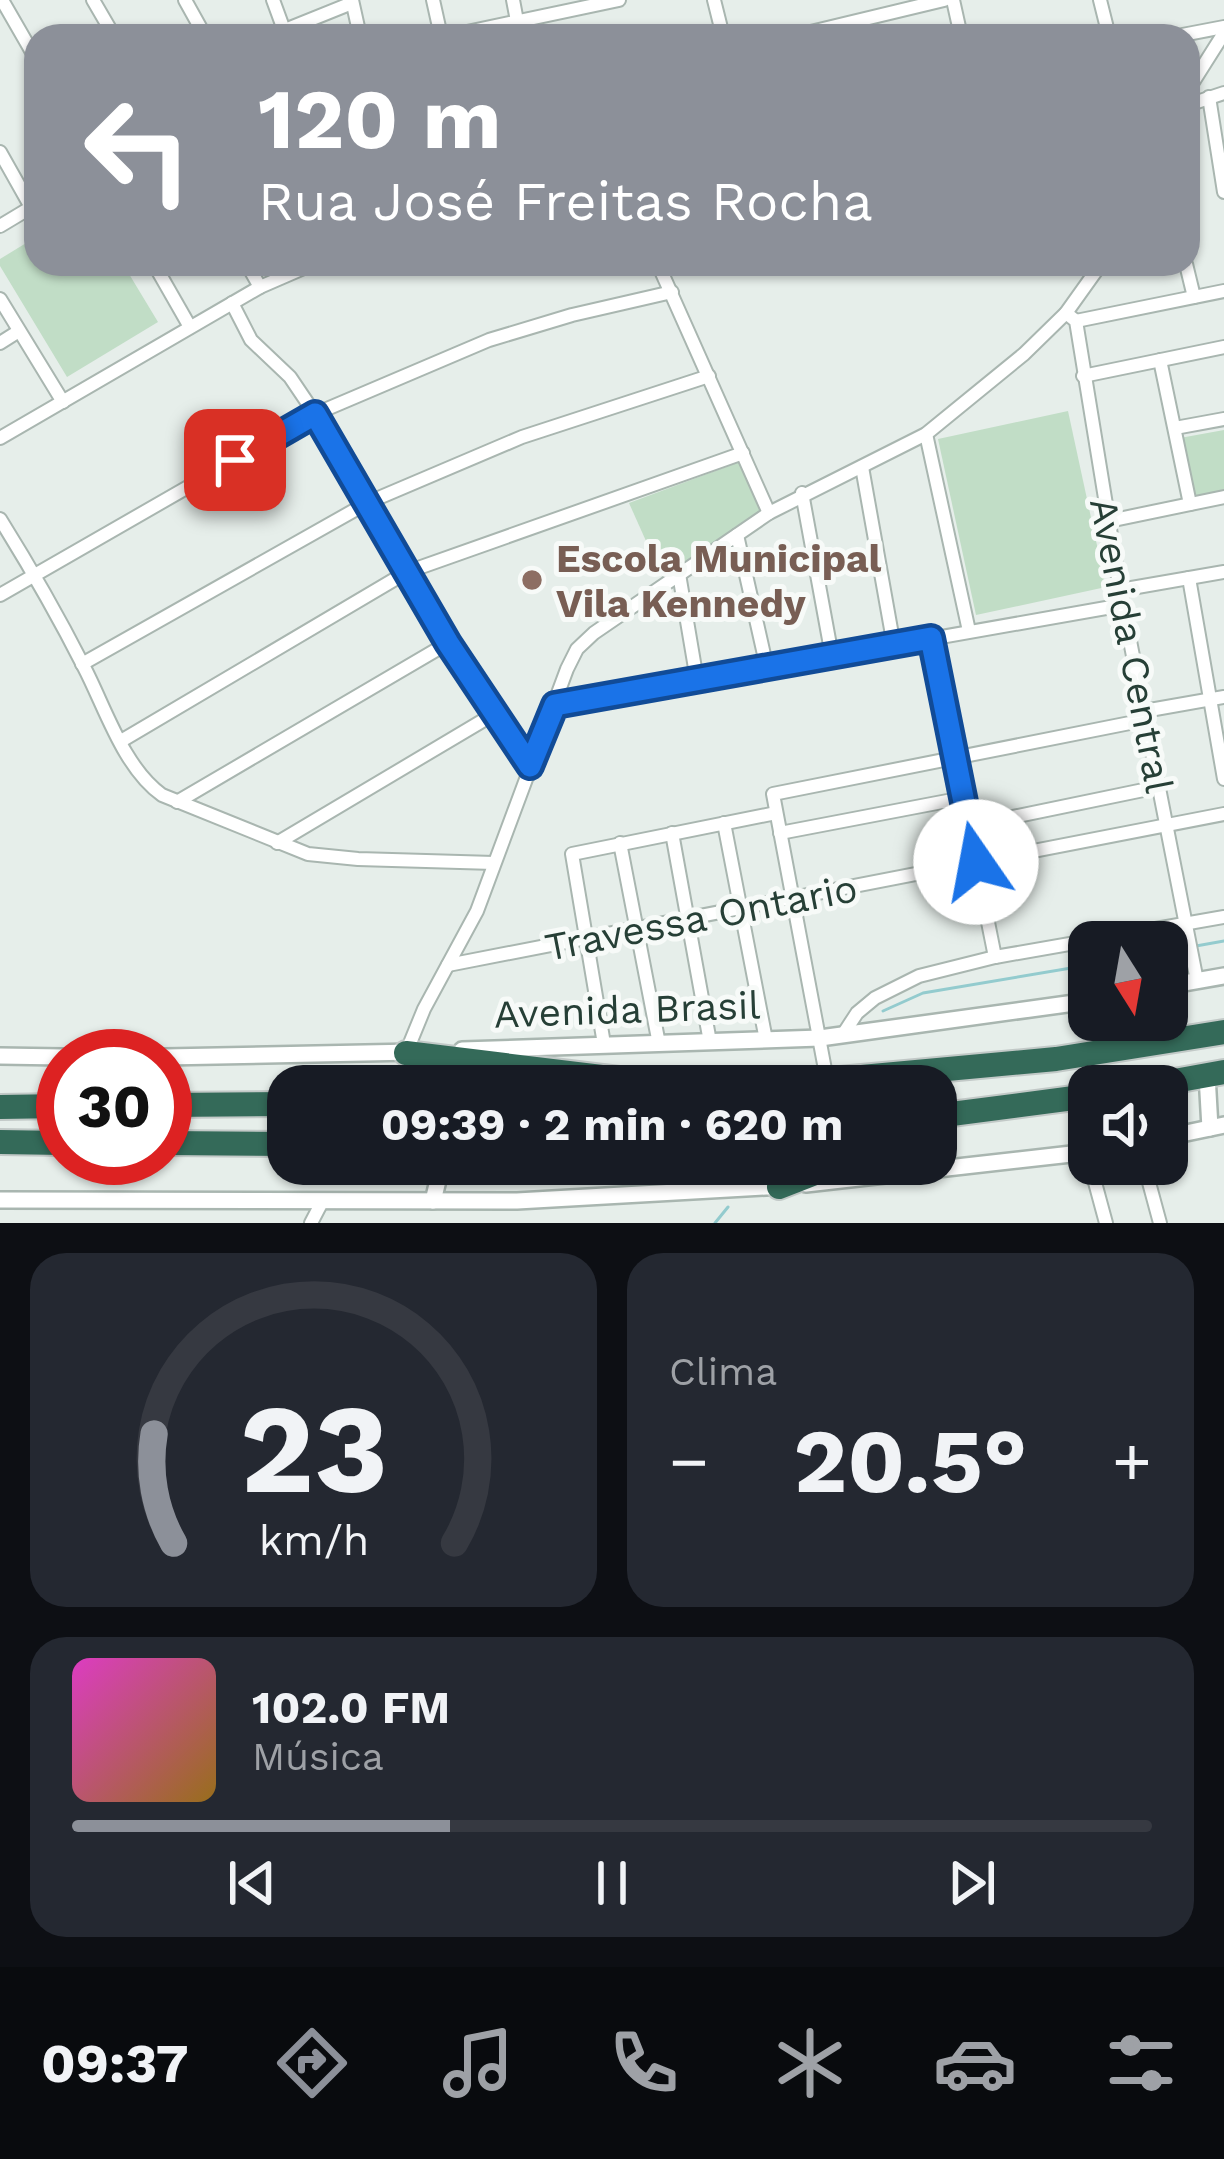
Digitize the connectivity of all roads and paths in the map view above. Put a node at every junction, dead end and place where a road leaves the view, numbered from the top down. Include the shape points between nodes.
1 (2, 0) edge
2 (513, 0) edge
3 (619, 0) edge
4 (944, 0) edge
5 (352, 2) edge
6 (517, 21) junction
7 (299, 24) edge
8 (502, 24) edge
9 (844, 24) edge
10 (1224, 30) edge
11 (24, 38) edge
12 (1200, 70) edge
13 (1217, 95) edge
14 (0, 152) edge
15 (24, 190) edge
16 (1224, 192) edge
17 (161, 276) edge
18 (254, 276) edge
19 (285, 276) edge
20 (664, 276) edge
21 (1094, 276) edge
22 (1189, 276) edge
23 (260, 287) junction
24 (672, 292) junction
25 (1224, 292) edge
26 (1193, 297) junction
27 (0, 299) edge
28 (232, 303) junction
29 (1071, 317) junction
30 (190, 327) junction
31 (19, 331) junction
32 (0, 343) edge
33 (1224, 347) edge
34 (1160, 360) junction
35 (709, 376) junction
36 (1083, 376) junction
37 (63, 402) junction
38 (315, 414) junction
39 (1224, 418) edge
40 (1175, 428) junction
41 (926, 434) junction
42 (0, 438) edge
43 (743, 453) junction
44 (862, 466) junction
45 (802, 493) junction
46 (1224, 497) edge
47 (369, 502) junction
48 (1190, 504) junction
49 (769, 513) junction
50 (0, 519) edge
51 (1109, 521) junction
52 (737, 535) junction
53 (407, 572) junction
54 (1224, 572) edge
55 (680, 574) junction
56 (35, 576) junction
57 (1189, 578) junction
58 (0, 596) edge
59 (1121, 597) junction
60 (969, 631) junction
61 (931, 638) junction
62 (448, 643) junction
63 (894, 646) junction
64 (832, 656) junction
65 (82, 664) junction
66 (767, 668) junction
67 (697, 680) junction
68 (1217, 698) edge
69 (555, 705) junction
70 (494, 714) junction
71 (1144, 716) junction
72 (121, 741) junction
73 (955, 758) junction
74 (530, 766) junction
75 (1224, 779) edge
76 (1158, 788) junction
77 (963, 799) junction
78 (177, 802) junction
79 (776, 813) junction
80 (1224, 814) edge
81 (724, 823) junction
82 (1166, 825) junction
83 (969, 826) junction
84 (780, 832) junction
85 (672, 833) junction
86 (277, 843) junction
87 (620, 843) junction
88 (976, 862) junction
89 (494, 863) junction
90 (793, 899) junction
91 (741, 911) junction
92 (1224, 917) edge
93 (688, 920) junction
94 (1185, 921) edge
95 (636, 930) junction
96 (1188, 931) edge
97 (1188, 936) edge
98 (586, 940) junction
99 (1068, 947) edge
100 (994, 957) junction
101 (448, 965) junction
102 (1195, 974) junction
103 (1224, 976) edge
104 (1188, 977) edge
105 (1068, 1003) edge
106 (1224, 1031) edge
107 (842, 1036) junction
108 (820, 1038) junction
109 (766, 1040) junction
110 (710, 1042) junction
111 (604, 1044) junction
112 (658, 1044) junction
113 (406, 1053) junction
114 (0, 1056) edge
115 (36, 1057) edge
116 (192, 1057) edge
117 (504, 1065) edge
118 (824, 1065) edge
119 (957, 1069) edge
120 (1216, 1074) edge
121 (1068, 1100) edge
122 (1055, 1102) junction
123 (267, 1104) edge
124 (192, 1105) edge
125 (36, 1106) edge
126 (0, 1107) edge
127 (1068, 1107) edge
128 (976, 1112) junction
129 (957, 1114) edge
130 (957, 1119) edge
131 (1217, 1126) edge
132 (0, 1142) edge
133 (36, 1143) edge
134 (192, 1143) edge
135 (267, 1144) edge
136 (1068, 1159) edge
137 (437, 1185) edge
138 (1096, 1185) edge
139 (1150, 1185) edge
140 (779, 1186) joint
141 (0, 1200) edge
142 (323, 1200) junction
143 (433, 1201) junction
144 (311, 1223) edge
145 (1106, 1223) edge
146 (1160, 1223) edge

1 - 11 street
2 - 6 street
3 - 6 street
4 - 9 street
5 - 7 street
6 - 8 street
10 - 12 street
13 - 16 street
14 - 15 street
17 - 30 street
18 - 23 street
19 - 23 street
20 - 24 street
21 - 29 street
22 - 26 street
23 - 28 street
24 - 35 street
24 - 38 street via 527,327
25 - 26 street
26 - 29 street
27 - 31 street
28 - 30 street
28 - 38 street via 250,340
29 - 36 street, Avenida Central
29 - 41 street
30 - 37 street
31 - 32 street
31 - 37 street
33 - 34 street
34 - 36 street
34 - 40 street
35 - 43 street
35 - 47 street via 522,437
36 - 51 street, Avenida Central
37 - 42 street
38 - 47 street
38 - 56 street
39 - 40 street
40 - 48 street
41 - 44 street
41 - 60 street
43 - 49 street
43 - 53 street
44 - 45 street
44 - 63 street
45 - 49 street
45 - 64 street
46 - 48 street
47 - 53 street
47 - 65 street
48 - 51 street
49 - 52 street
50 - 56 street
51 - 59 street, Avenida Central
52 - 55 street
52 - 66 street
53 - 62 street
53 - 72 street
54 - 57 street
55 - 67 street
55 - 69 street via 593,633
56 - 58 street
56 - 65 street
57 - 59 street
57 - 68 street
59 - 60 street
59 - 71 street, Avenida Central
60 - 61 street
61 - 63 street
61 - 73 street
62 - 70 street
62 - 78 street
63 - 64 street
64 - 66 street
65 - 72 street
66 - 67 street
67 - 69 street
68 - 71 street
68 - 75 street
69 - 74 street
70 - 74 street
70 - 86 street
71 - 73 street
71 - 76 street, Avenida Central
72 - 78 street via 144,779
73 - 77 street
73 - 79 street via 772,794
74 - 89 street
76 - 82 street, Avenida Central
76 - 83 street
77 - 83 street
77 - 84 street
78 - 86 street
79 - 81 street
79 - 84 street
80 - 82 street, Travessa Ontario
81 - 85 street
81 - 91 street
82 - 88 street, Travessa Ontario
82 - 94 street, Avenida Central
83 - 88 street
84 - 90 street
85 - 87 street
85 - 93 street
86 - 89 street via 326,857
87 - 95 street
87 - 98 street via 571,857
88 - 90 street, Travessa Ontario
88 - 100 street
89 - 101 street
90 - 91 street, Travessa Ontario
90 - 108 street
91 - 93 street, Travessa Ontario
91 - 109 street
92 - 96 street
93 - 95 street, Travessa Ontario
93 - 110 street
95 - 98 street, Travessa Ontario
95 - 112 street
97 - 102 street, Avenida Central
98 - 101 street, Travessa Ontario
98 - 111 street
99 - 100 street
100 - 107 street via 896,986 857,1013
101 - 113 street
102 - 103 street
102 - 104 street
105 - 107 street, Avenida Brasil
106 - 119 highway, Avenida Brasil
107 - 108 street, Avenida Brasil
108 - 109 street, Avenida Brasil
108 - 118 street
109 - 110 street, Avenida Brasil
110 - 112 street, Avenida Brasil
111 - 112 street, Avenida Brasil
111 - 113 street, Avenida Brasil
113 - 116 street, Avenida Brasil
113 - 117 highway
114 - 115 street
120 - 131 street
121 - 122 highway
122 - 127 highway
122 - 128 highway
123 - 124 highway
125 - 126 highway
128 - 129 highway
128 - 130 highway
132 - 133 highway
134 - 135 highway
136 - 140 street
137 - 143 street
138 - 145 street
139 - 146 street
140 - 143 street
141 - 142 street
142 - 143 street
142 - 144 street

